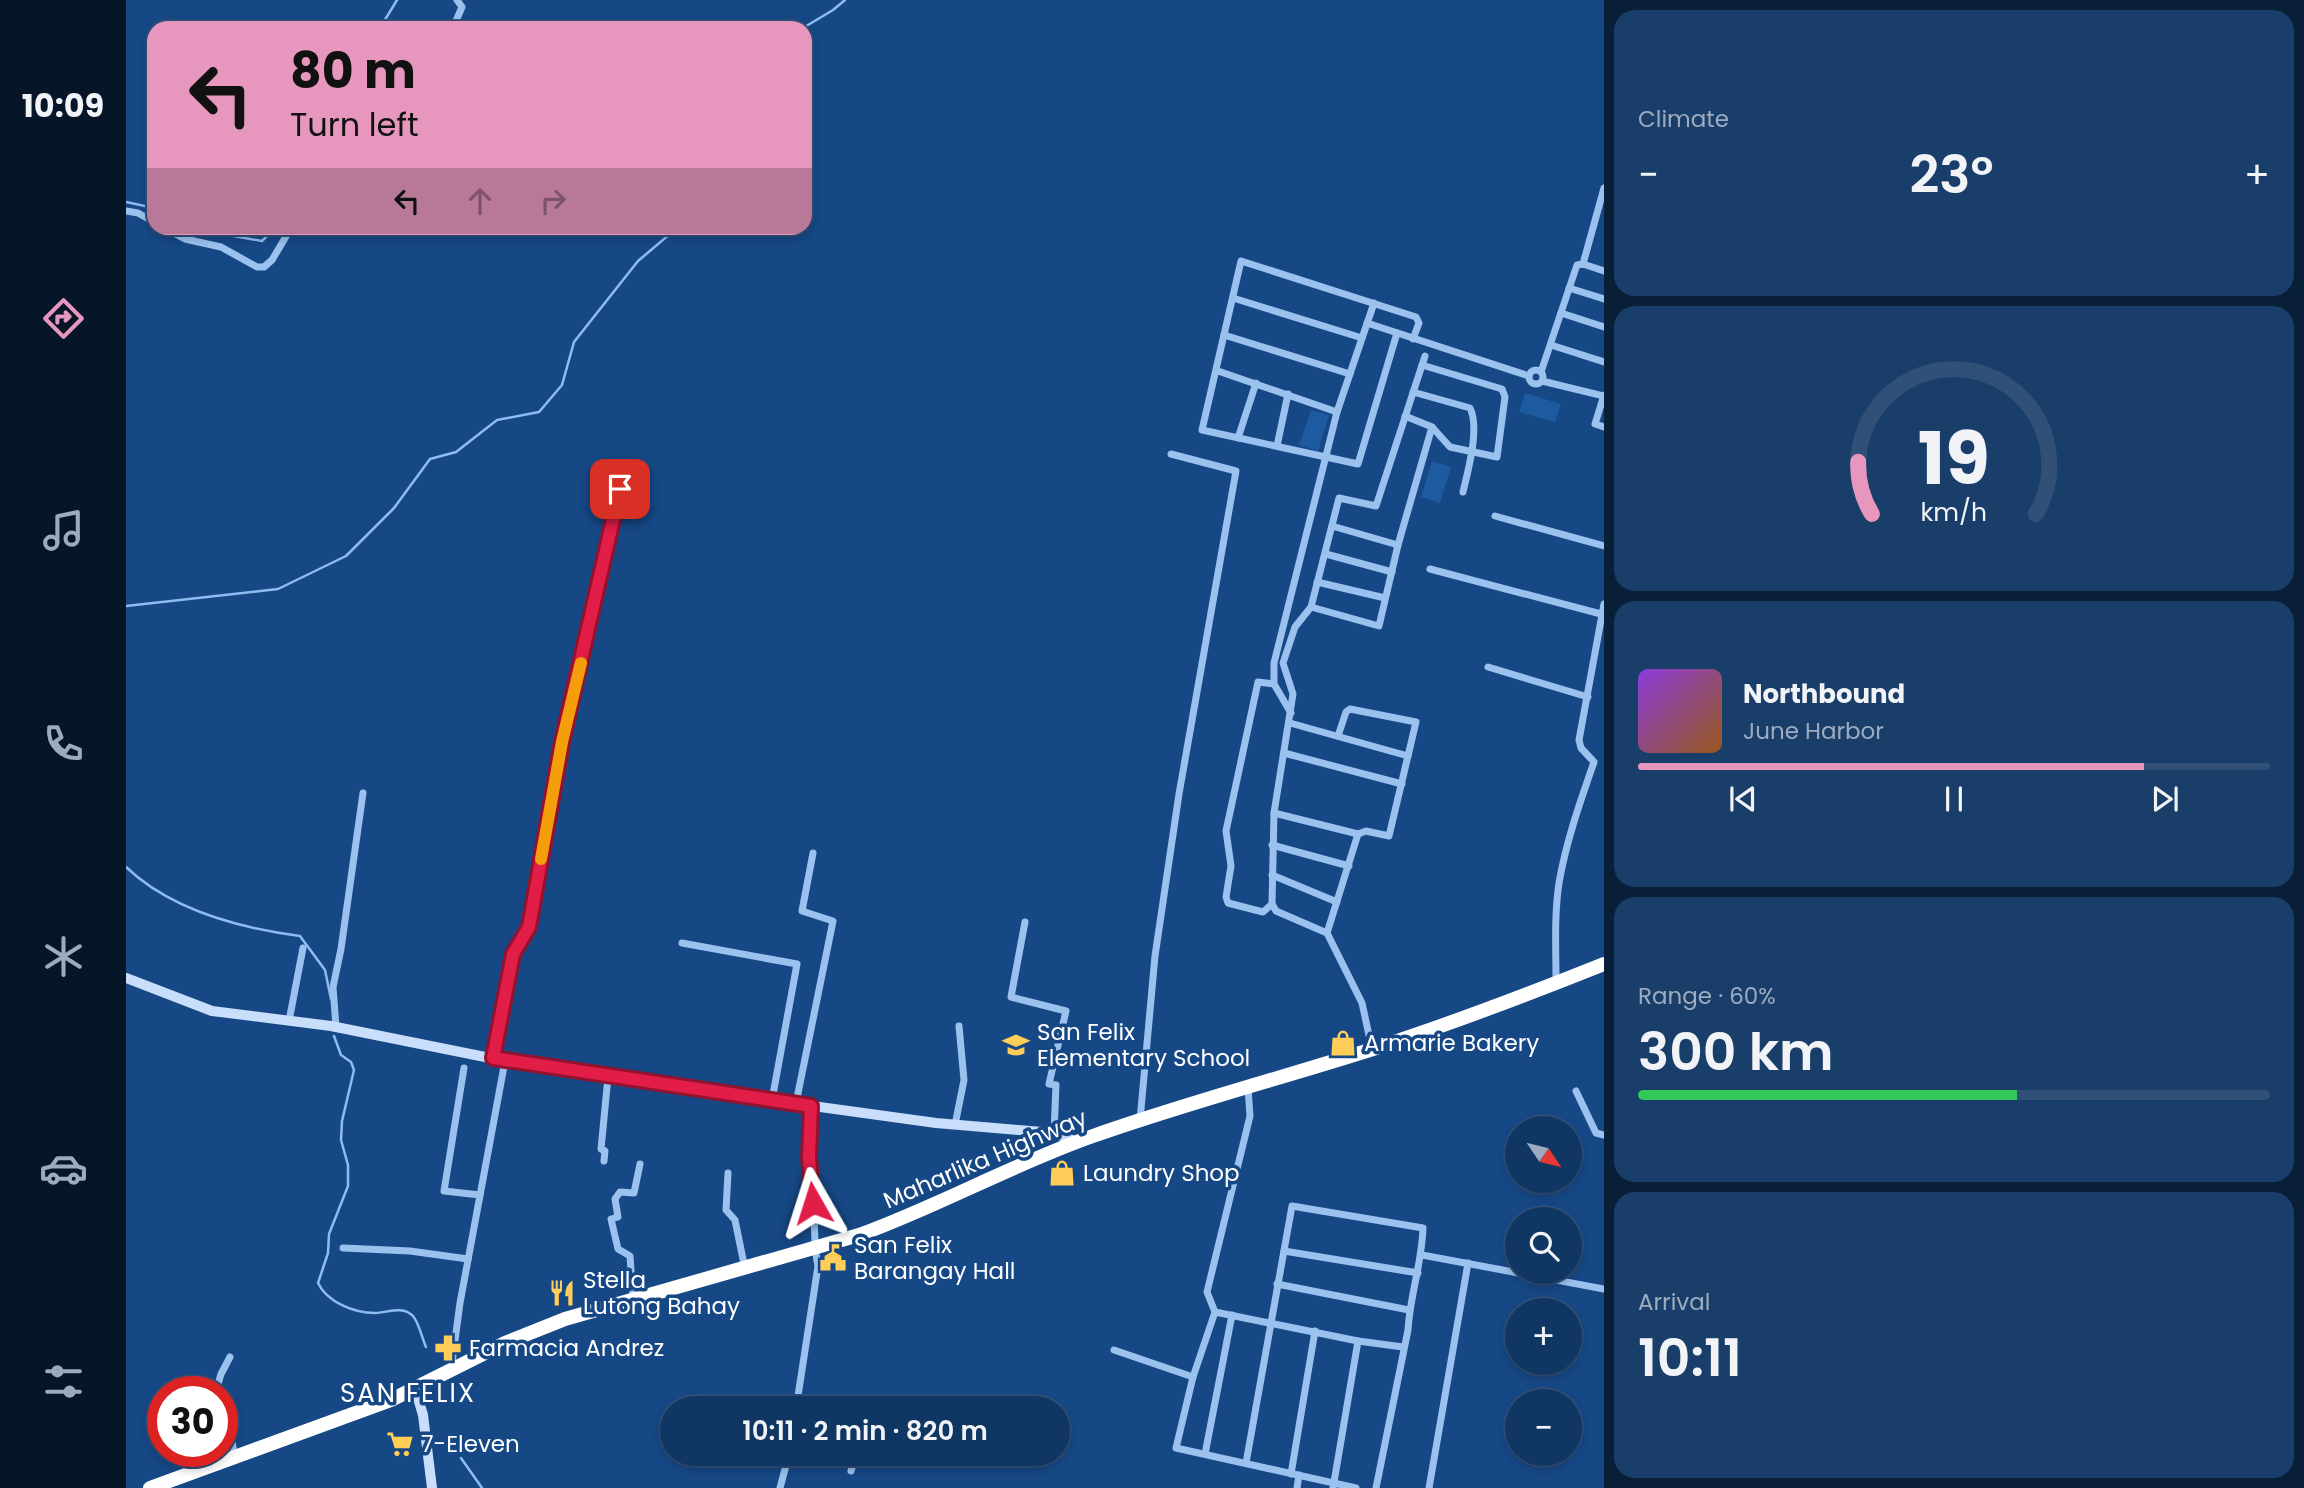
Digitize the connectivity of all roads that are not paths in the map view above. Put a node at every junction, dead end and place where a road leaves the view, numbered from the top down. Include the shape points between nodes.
1 (457, 0) edge
2 (456, 21) edge
3 (1604, 188) edge
4 (126, 211) edge
5 (147, 218) edge
6 (177, 235) edge
7 (287, 235) edge
8 (1583, 264) junction
9 (1604, 271) edge
10 (1569, 288) junction
11 (1233, 298) junction
12 (1604, 299) edge
13 (1374, 303) junction
14 (1561, 313) junction
15 (1367, 323) junction
16 (1604, 327) edge
17 (1397, 333) junction
18 (1224, 335) junction
19 (1362, 338) junction
20 (1413, 339) junction
21 (1551, 345) junction
22 (1425, 356) dead end
23 (1604, 362) edge
24 (1422, 365) junction
25 (1217, 371) junction
26 (1350, 374) junction
27 (1541, 377) junction
28 (1256, 383) junction
29 (1413, 392) junction
30 (1288, 394) junction
31 (1604, 396) edge
32 (1337, 411) junction
33 (1405, 416) junction
34 (1432, 427) junction
35 (1604, 427) edge
36 (1238, 438) junction
37 (1277, 446) junction
38 (1472, 451) junction
39 (1171, 454) dead end
40 (1326, 456) junction
41 (620, 489) dead end
42 (1463, 492) dead end
43 (1495, 516) dead end
44 (1332, 526) junction
45 (1398, 545) junction
46 (1604, 546) edge
47 (1326, 554) junction
48 (1430, 569) dead end
49 (1392, 572) junction
50 (1317, 582) junction
51 (1385, 598) junction
52 (1604, 604) edge
53 (1311, 607) junction
54 (1601, 614) junction
55 (1488, 667) dead end
56 (1274, 684) junction
57 (1588, 696) junction
58 (1292, 713) junction
59 (1290, 723) junction
60 (1338, 736) junction
61 (1284, 753) junction
62 (1408, 756) junction
63 (1402, 784) junction
64 (363, 793) dead end
65 (1274, 813) junction
66 (1358, 834) junction
67 (1272, 845) junction
68 (813, 853) dead end
69 (1349, 866) junction
70 (1272, 875) junction
71 (1337, 902) junction
72 (1272, 904) junction
73 (1025, 922) dead end
74 (1327, 933) junction
75 (682, 943) dead end
76 (303, 948) dead end
77 (1604, 964) edge
78 (126, 978) edge
79 (1556, 983) junction
80 (289, 1021) junction
81 (959, 1026) dead end
82 (336, 1027) junction
83 (1372, 1049) junction
84 (499, 1060) junction
85 (464, 1068) dead end
86 (608, 1077) junction
87 (1248, 1087) junction
88 (1576, 1091) dead end
89 (772, 1100) junction
90 (796, 1103) junction
91 (811, 1106) junction
92 (1140, 1121) junction
93 (955, 1125) junction
94 (1054, 1133) junction
95 (1604, 1135) edge
96 (1077, 1142) junction
97 (604, 1161) dead end
98 (640, 1164) dead end
99 (728, 1173) dead end
100 (480, 1195) junction
101 (343, 1248) dead end
102 (814, 1249) junction
103 (1284, 1251) junction
104 (1422, 1255) junction
105 (468, 1259) junction
106 (1468, 1263) junction
107 (745, 1269) junction
108 (1418, 1273) junction
109 (1277, 1284) junction
110 (1604, 1289) edge
111 (634, 1299) junction
112 (1409, 1310) junction
113 (1215, 1312) junction
114 (1232, 1315) junction
115 (1269, 1322) junction
116 (1315, 1331) junction
117 (1358, 1341) junction
118 (1403, 1347) junction
119 (1114, 1350) dead end
120 (230, 1357) dead end
121 (451, 1371) junction
122 (220, 1376) edge
123 (1193, 1377) junction
124 (415, 1388) junction
125 (798, 1396) edge
126 (1205, 1454) junction
127 (238, 1456) edge
128 (1245, 1463) junction
129 (786, 1466) edge
130 (852, 1466) edge
131 (208, 1467) edge
132 (851, 1471) dead end
133 (1295, 1474) junction
134 (1332, 1485) edge
135 (150, 1488) edge
136 (432, 1488) edge
137 (780, 1488) edge
138 (1297, 1488) edge
139 (1356, 1488) edge
140 (1376, 1488) edge
141 (1429, 1488) edge

1 - 2 street via 462,7
3 - 8 street
4 - 5 street
6 - 7 street via 221,247 264,267
8 - 9 street
8 - 10 street via 1577,265
10 - 12 street
10 - 14 street
11 - 13 street via 1241,261
11 - 18 street
11 - 19 street
13 - 15 street
13 - 20 street via 1416,317 1419,323
14 - 16 street
14 - 21 street
15 - 17 street
15 - 19 street
17 - 20 street
17 - 40 street via 1358,464
18 - 25 street
18 - 26 street
19 - 26 street
20 - 27 street via 1529,376 1533,384
21 - 23 street
21 - 27 street
22 - 24 street
24 - 29 street
24 - 38 street via 1502,389 1506,397 1497,457
25 - 28 street
25 - 36 street via 1202,430
26 - 32 street
27 - 31 street
28 - 30 street
28 - 36 street
29 - 33 street
29 - 38 street via 1470,408
30 - 32 street
30 - 37 street
31 - 35 street via 1595,424
32 - 40 street
33 - 34 street
33 - 44 street via 1376,506 1339,498
34 - 38 street via 1450,447
34 - 45 street
36 - 37 street
37 - 40 street
38 - 42 street
39 - 92 street via 1236,471 1155,956
40 - 56 street via 1274,663
41 - 84 street via 562,742 529,927 513,954
43 - 46 street
44 - 45 street
44 - 47 street
45 - 49 street
47 - 49 street
47 - 50 street
48 - 54 street
49 - 51 street
50 - 51 street
50 - 53 street
51 - 53 street via 1379,626
52 - 54 street
53 - 58 street via 1295,627 1283,663 1293,694
54 - 57 street
55 - 57 street
56 - 58 street
56 - 72 street via 1258,681 1226,831 1231,866 1228,903 1263,912
57 - 79 street via 1579,740 1594,762 1559,885
58 - 59 street
59 - 60 street
59 - 61 street
60 - 62 street
60 - 62 street via 1350,709 1416,722
61 - 63 street
61 - 65 street
62 - 63 street
63 - 66 street via 1389,836 1366,831
64 - 82 street via 333,987
65 - 66 street
65 - 67 street
66 - 69 street
67 - 69 street
67 - 70 street
68 - 90 street via 802,911 833,921
69 - 71 street
70 - 71 street
70 - 72 street
71 - 74 street
72 - 74 street via 1276,911
73 - 94 street via 1011,997 1066,1011 1049,1084 1056,1085
74 - 83 street via 1362,1003
75 - 89 street via 796,964
76 - 80 street
77 - 79 highway, Maharlika Highway
78 - 80 street via 212,1011
79 - 83 highway, Maharlika Highway
80 - 82 street
81 - 93 street via 964,1080
82 - 84 street
83 - 87 highway, Maharlika Highway
84 - 86 street
84 - 100 street
85 - 100 street via 444,1191
86 - 89 street
86 - 97 street via 601,1149
87 - 92 highway, Maharlika Highway
87 - 113 street via 1250,1116 1207,1292
88 - 95 street via 1596,1133
89 - 90 street
90 - 91 street
91 - 93 street
91 - 102 street
92 - 96 highway, Maharlika Highway
93 - 94 street
94 - 96 street
96 - 102 highway, Maharlika Highway via 905,1219
98 - 111 street via 634,1193 620,1192 615,1199 618,1217 611,1219 618,1250 630,1256
99 - 107 street via 726,1210 735,1220
100 - 105 street
101 - 105 street
102 - 107 highway, Maharlika Highway
102 - 125 street via 818,1266
103 - 104 street via 1292,1206 1423,1227
103 - 108 street
103 - 109 street
104 - 106 street
104 - 108 street
105 - 121 street
106 - 110 street
106 - 141 street
107 - 111 highway, Maharlika Highway
108 - 112 street
109 - 112 street
109 - 115 street
111 - 121 highway, Maharlika Highway via 565,1319
112 - 118 street
113 - 114 street
113 - 123 street
114 - 115 street
114 - 126 street
115 - 116 street
115 - 128 street
116 - 117 street
116 - 133 street
117 - 118 street
117 - 134 street
118 - 140 street
119 - 123 street
120 - 122 street
121 - 124 highway, Maharlika Highway
123 - 126 street via 1176,1448
124 - 127 highway, Maharlika Highway
124 - 136 street
126 - 128 street
128 - 133 street
129 - 137 street
130 - 132 street
131 - 135 highway, Maharlika Highway
133 - 134 street
133 - 138 street
134 - 139 street

